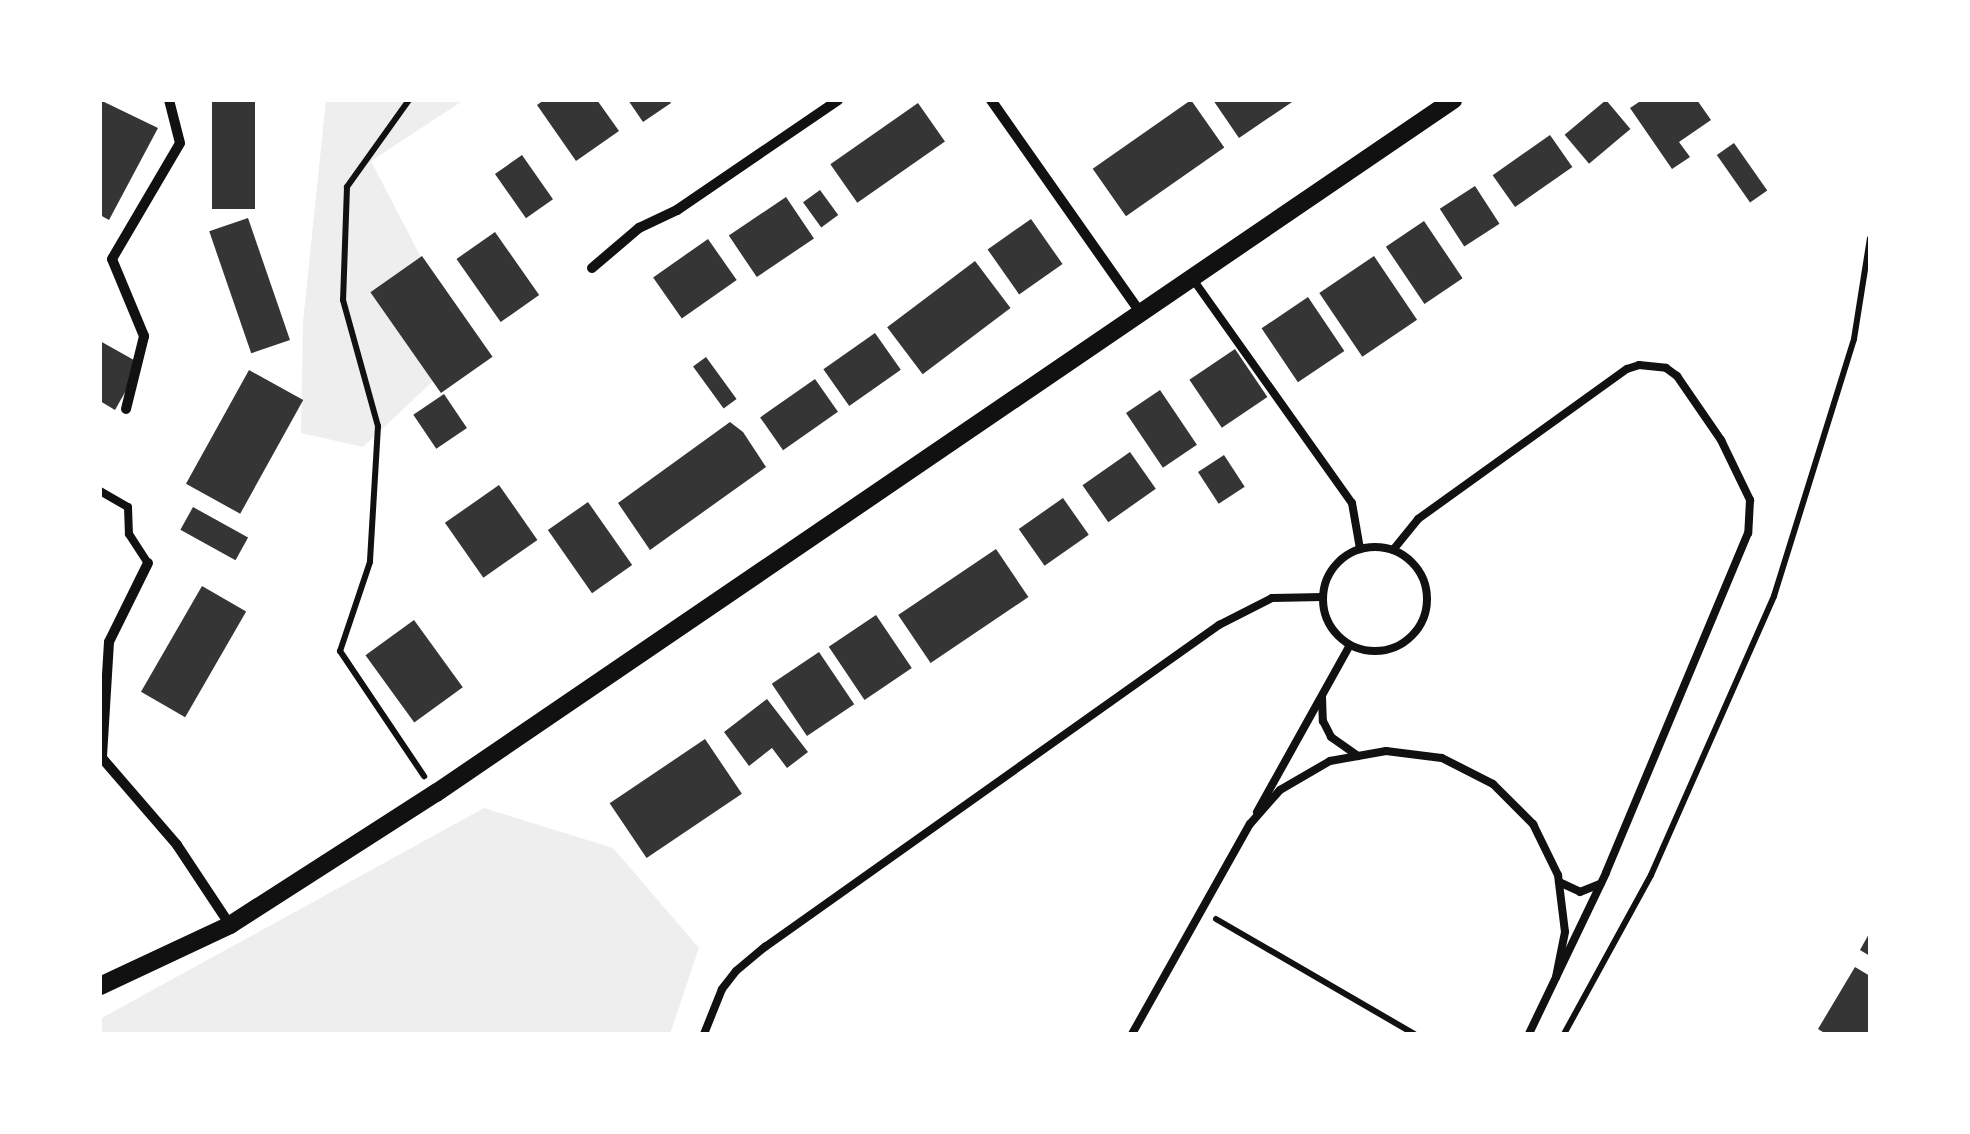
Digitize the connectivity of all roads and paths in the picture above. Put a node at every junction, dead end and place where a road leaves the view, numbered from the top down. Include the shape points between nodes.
1 (169, 100) edge
2 (409, 100) edge
3 (838, 100) edge
4 (991, 100) edge
5 (1453, 100) edge
6 (1870, 238) edge
7 (592, 268) dead end
8 (1192, 278) junction
9 (1140, 312) junction
10 (126, 409) dead end
11 (100, 491) edge
12 (1360, 549) junction
13 (1393, 550) junction
14 (148, 563) joint
15 (1323, 598) junction
16 (1350, 645) junction
17 (1324, 692) junction
18 (1358, 756) junction
19 (101, 758) edge
20 (436, 793) junction
21 (1250, 824) junction
22 (1559, 882) junction
23 (1602, 884) junction
24 (1216, 920) dead end
25 (230, 925) junction
26 (100, 986) edge
27 (1554, 988) junction
28 (704, 1034) edge
29 (1132, 1034) edge
30 (1414, 1034) edge
31 (1529, 1034) edge
32 (1564, 1034) edge

1 - 10 street via 180,143 112,259 144,336
2 - 20 path via 348,187 343,300 378,426 370,562 340,651
3 - 7 street via 677,210 639,228
4 - 9 street
5 - 8 street
6 - 32 path via 1854,339 1774,596 1651,875
8 - 9 street
8 - 12 lane via 1352,503
9 - 20 street
11 - 14 lane via 128,507 129,534
12 - 13 lane
12 - 15 lane via 1334,567
13 - 16 lane via 1419,569 1425,617 1390,649
13 - 23 lane via 1418,518 1639,364 1677,376 1721,440 1750,500 1748,533
14 - 19 street via 109,642
15 - 16 lane via 1332,629
15 - 28 lane via 1272,598 1219,625 765,947 722,989
16 - 17 lane
17 - 18 lane via 1323,721 1331,737
17 - 21 lane
18 - 21 lane via 1330,761 1280,790
18 - 22 lane via 1386,751 1442,758 1493,784 1533,824
19 - 25 street via 177,845
20 - 25 street
21 - 29 lane
22 - 23 lane via 1580,892
22 - 27 lane via 1565,932
23 - 27 lane
24 - 30 path
25 - 26 street
27 - 31 lane

